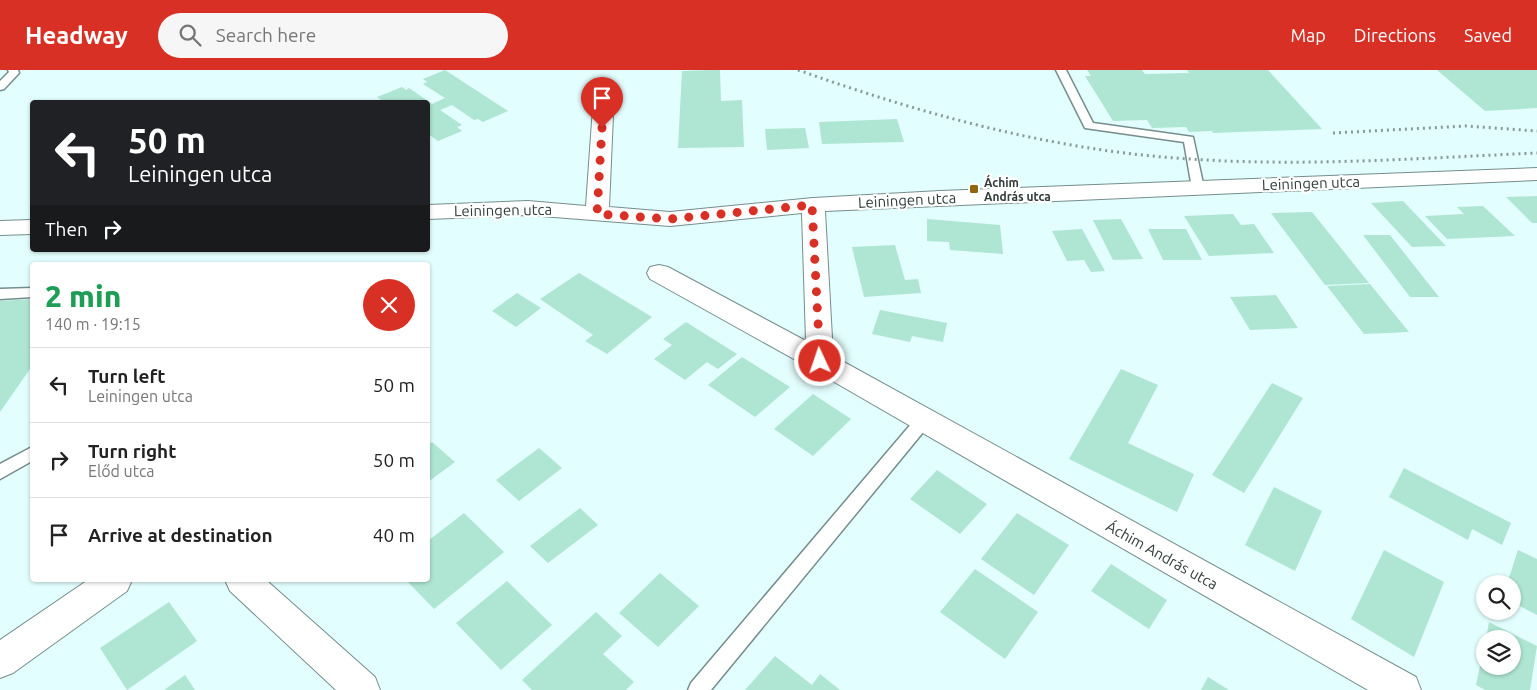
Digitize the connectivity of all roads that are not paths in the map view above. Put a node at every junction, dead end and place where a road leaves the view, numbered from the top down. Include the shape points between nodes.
1 (13, 70) edge
2 (1061, 70) edge
3 (0, 86) edge
4 (604, 93) dead end
5 (1537, 174) edge
6 (1198, 188) junction
7 (812, 205) junction
8 (430, 212) edge
9 (597, 214) junction
10 (30, 227) edge
11 (0, 228) edge
12 (659, 273) dead end
13 (30, 293) edge
14 (0, 294) edge
15 (820, 361) junction
16 (923, 421) junction
17 (30, 454) edge
18 (0, 472) edge
19 (112, 582) edge
20 (244, 582) edge
21 (0, 661) edge
22 (362, 690) edge
23 (698, 690) edge
24 (1403, 690) edge

1 - 3 lane via 14,73
2 - 6 lane via 1089,126 1189,139
4 - 9 street
5 - 6 street, Leiningen utca
6 - 7 street, Leiningen utca
7 - 9 street, Leiningen utca via 670,219
7 - 15 street
8 - 9 street, Leiningen utca via 528,208
10 - 11 street
12 - 15 street, Áchim András utca
13 - 14 lane
15 - 16 street, Áchim András utca
16 - 23 lane
16 - 24 street, Áchim András utca
17 - 18 lane
19 - 21 street
20 - 22 street

